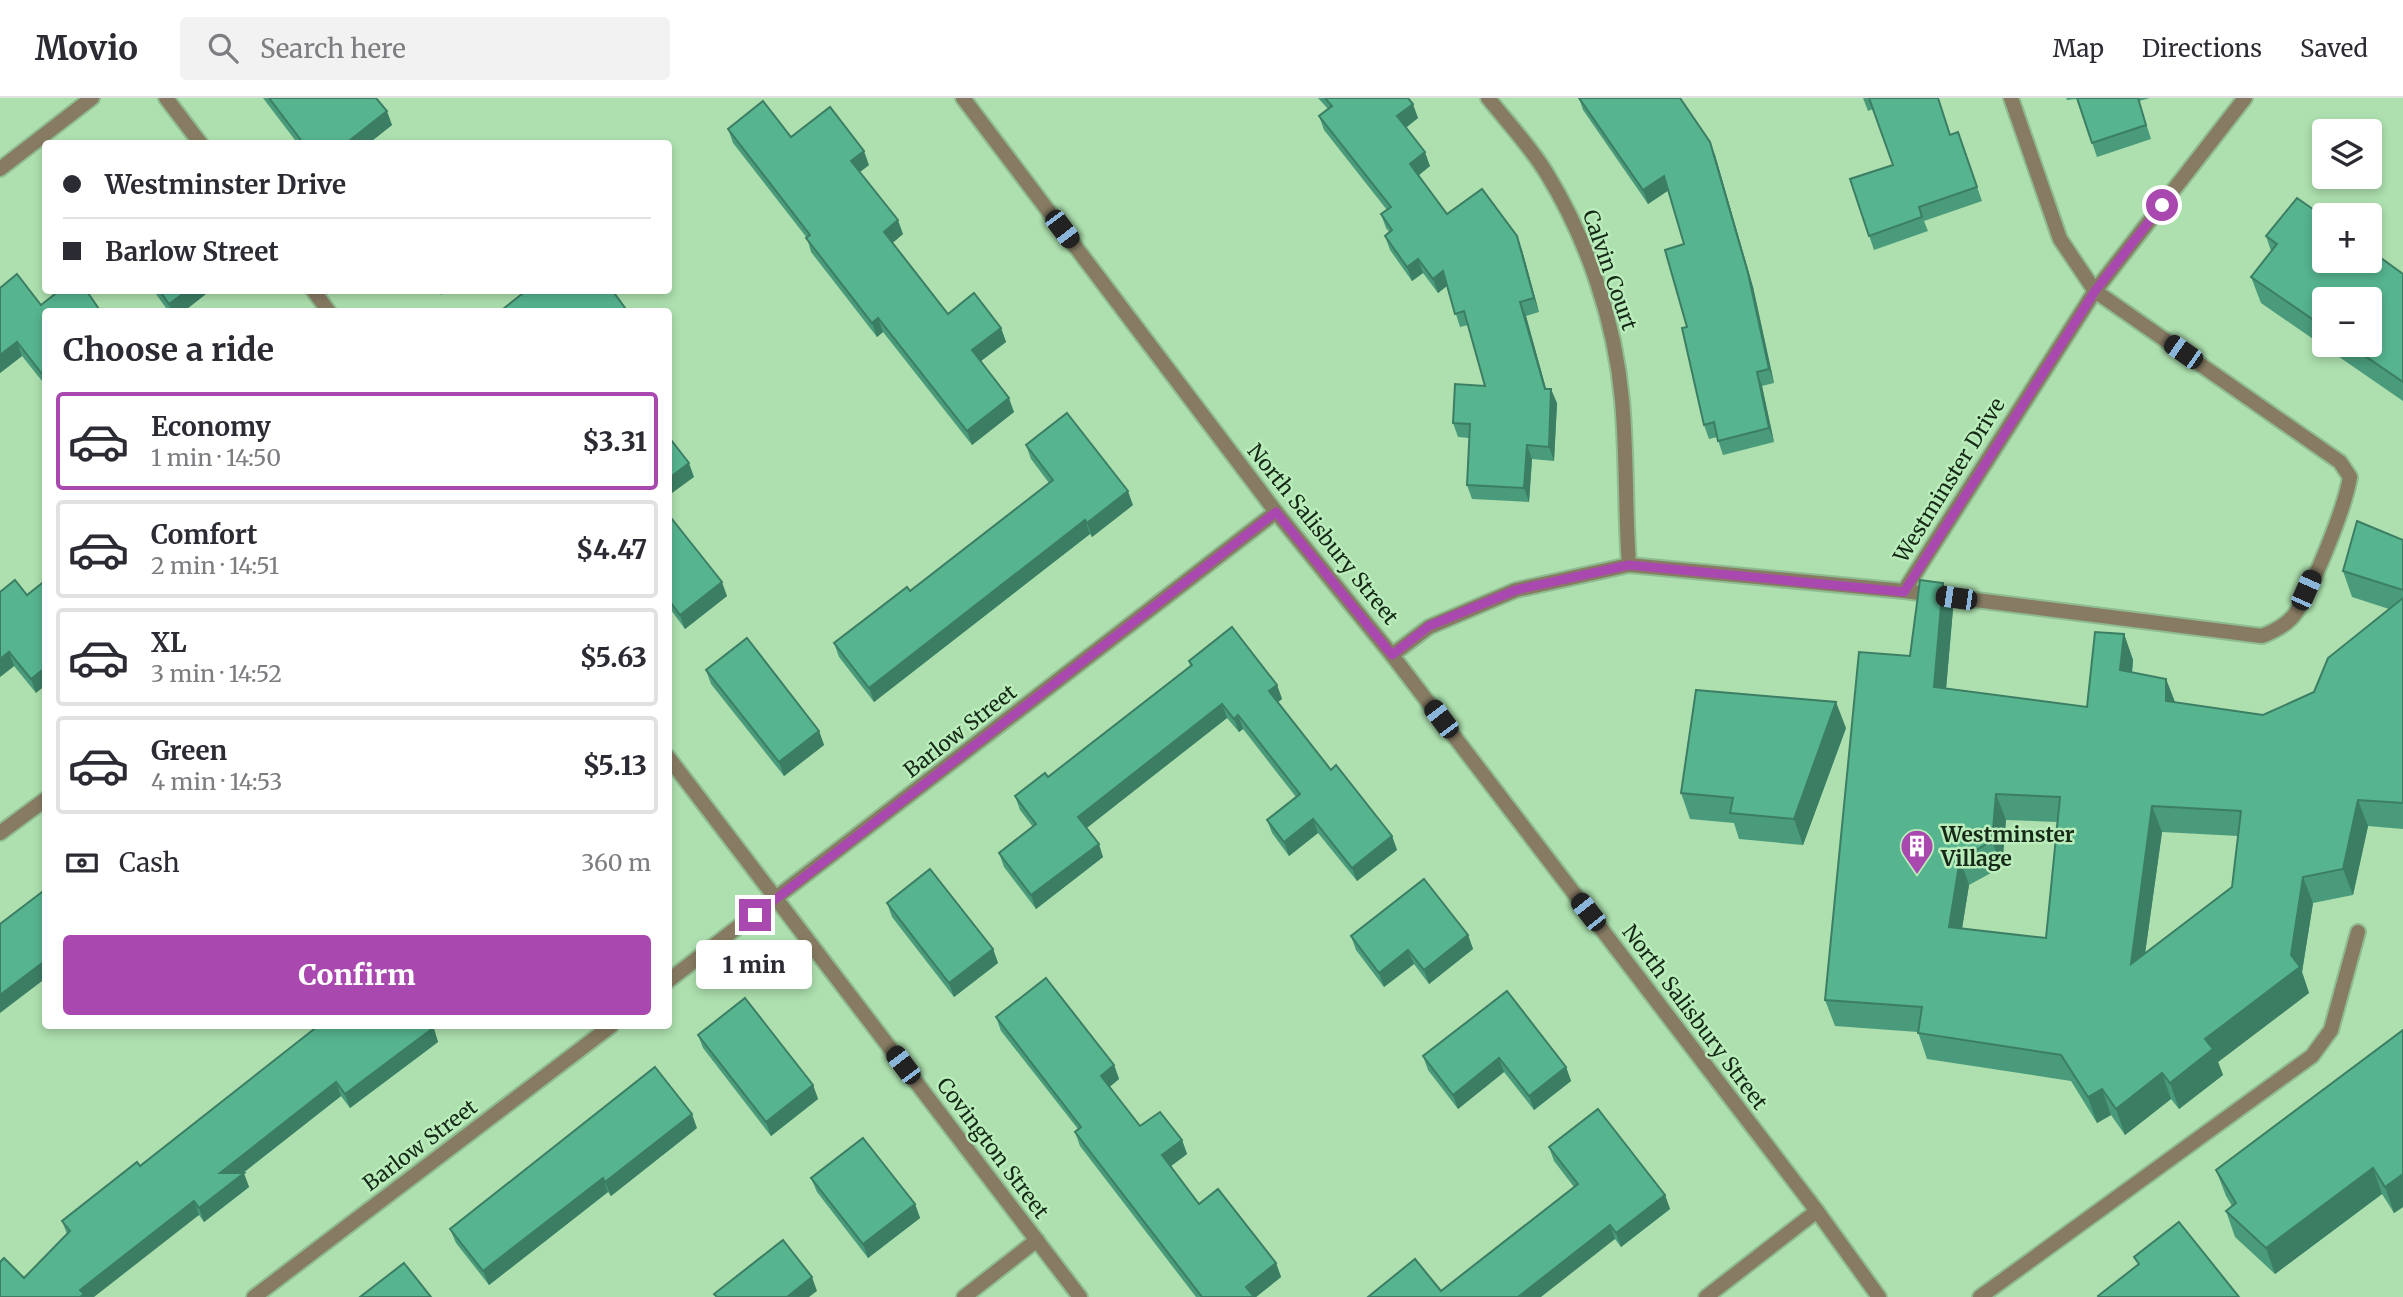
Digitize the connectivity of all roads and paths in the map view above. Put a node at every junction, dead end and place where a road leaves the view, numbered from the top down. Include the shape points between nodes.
1 (92, 98) edge
2 (166, 98) edge
3 (963, 98) edge
4 (1488, 98) edge
5 (2011, 98) edge
6 (2245, 98) edge
7 (198, 140) edge
8 (0, 169) edge
9 (2095, 291) junction
10 (1276, 512) junction
11 (1629, 565) junction
12 (1904, 592) junction
13 (1392, 655) junction
14 (672, 762) edge
15 (42, 802) edge
16 (0, 833) edge
17 (776, 899) junction
18 (2358, 932) dead end
19 (672, 978) edge
20 (607, 1029) edge
21 (1817, 1212) junction
22 (1037, 1240) junction
23 (254, 1297) edge
24 (964, 1297) edge
25 (1080, 1297) edge
26 (1706, 1297) edge
27 (1879, 1297) edge
28 (1980, 1297) edge

1 - 8 street
2 - 7 street
3 - 10 street, North Salisbury Street
4 - 11 street, Calvin Court via 1546,172 1569,214 1613,335 1622,400
5 - 9 street via 2060,239
6 - 9 street, Westminster Drive
9 - 12 street, Westminster Drive
9 - 12 street via 2340,463 2350,477 2346,501 2297,612 2279,629 2262,636
10 - 13 street, North Salisbury Street
10 - 17 street, Barlow Street
11 - 12 street, Westminster Drive
11 - 13 street, Westminster Drive via 1516,590 1429,626
13 - 21 street, North Salisbury Street
14 - 17 street, Covington Street
15 - 16 street
17 - 19 street, Barlow Street
17 - 22 street, Covington Street
18 - 28 street via 2331,1030 2312,1056
20 - 23 street, Barlow Street
21 - 26 street
21 - 27 street, North Salisbury Street
22 - 24 street
22 - 25 street, Covington Street

